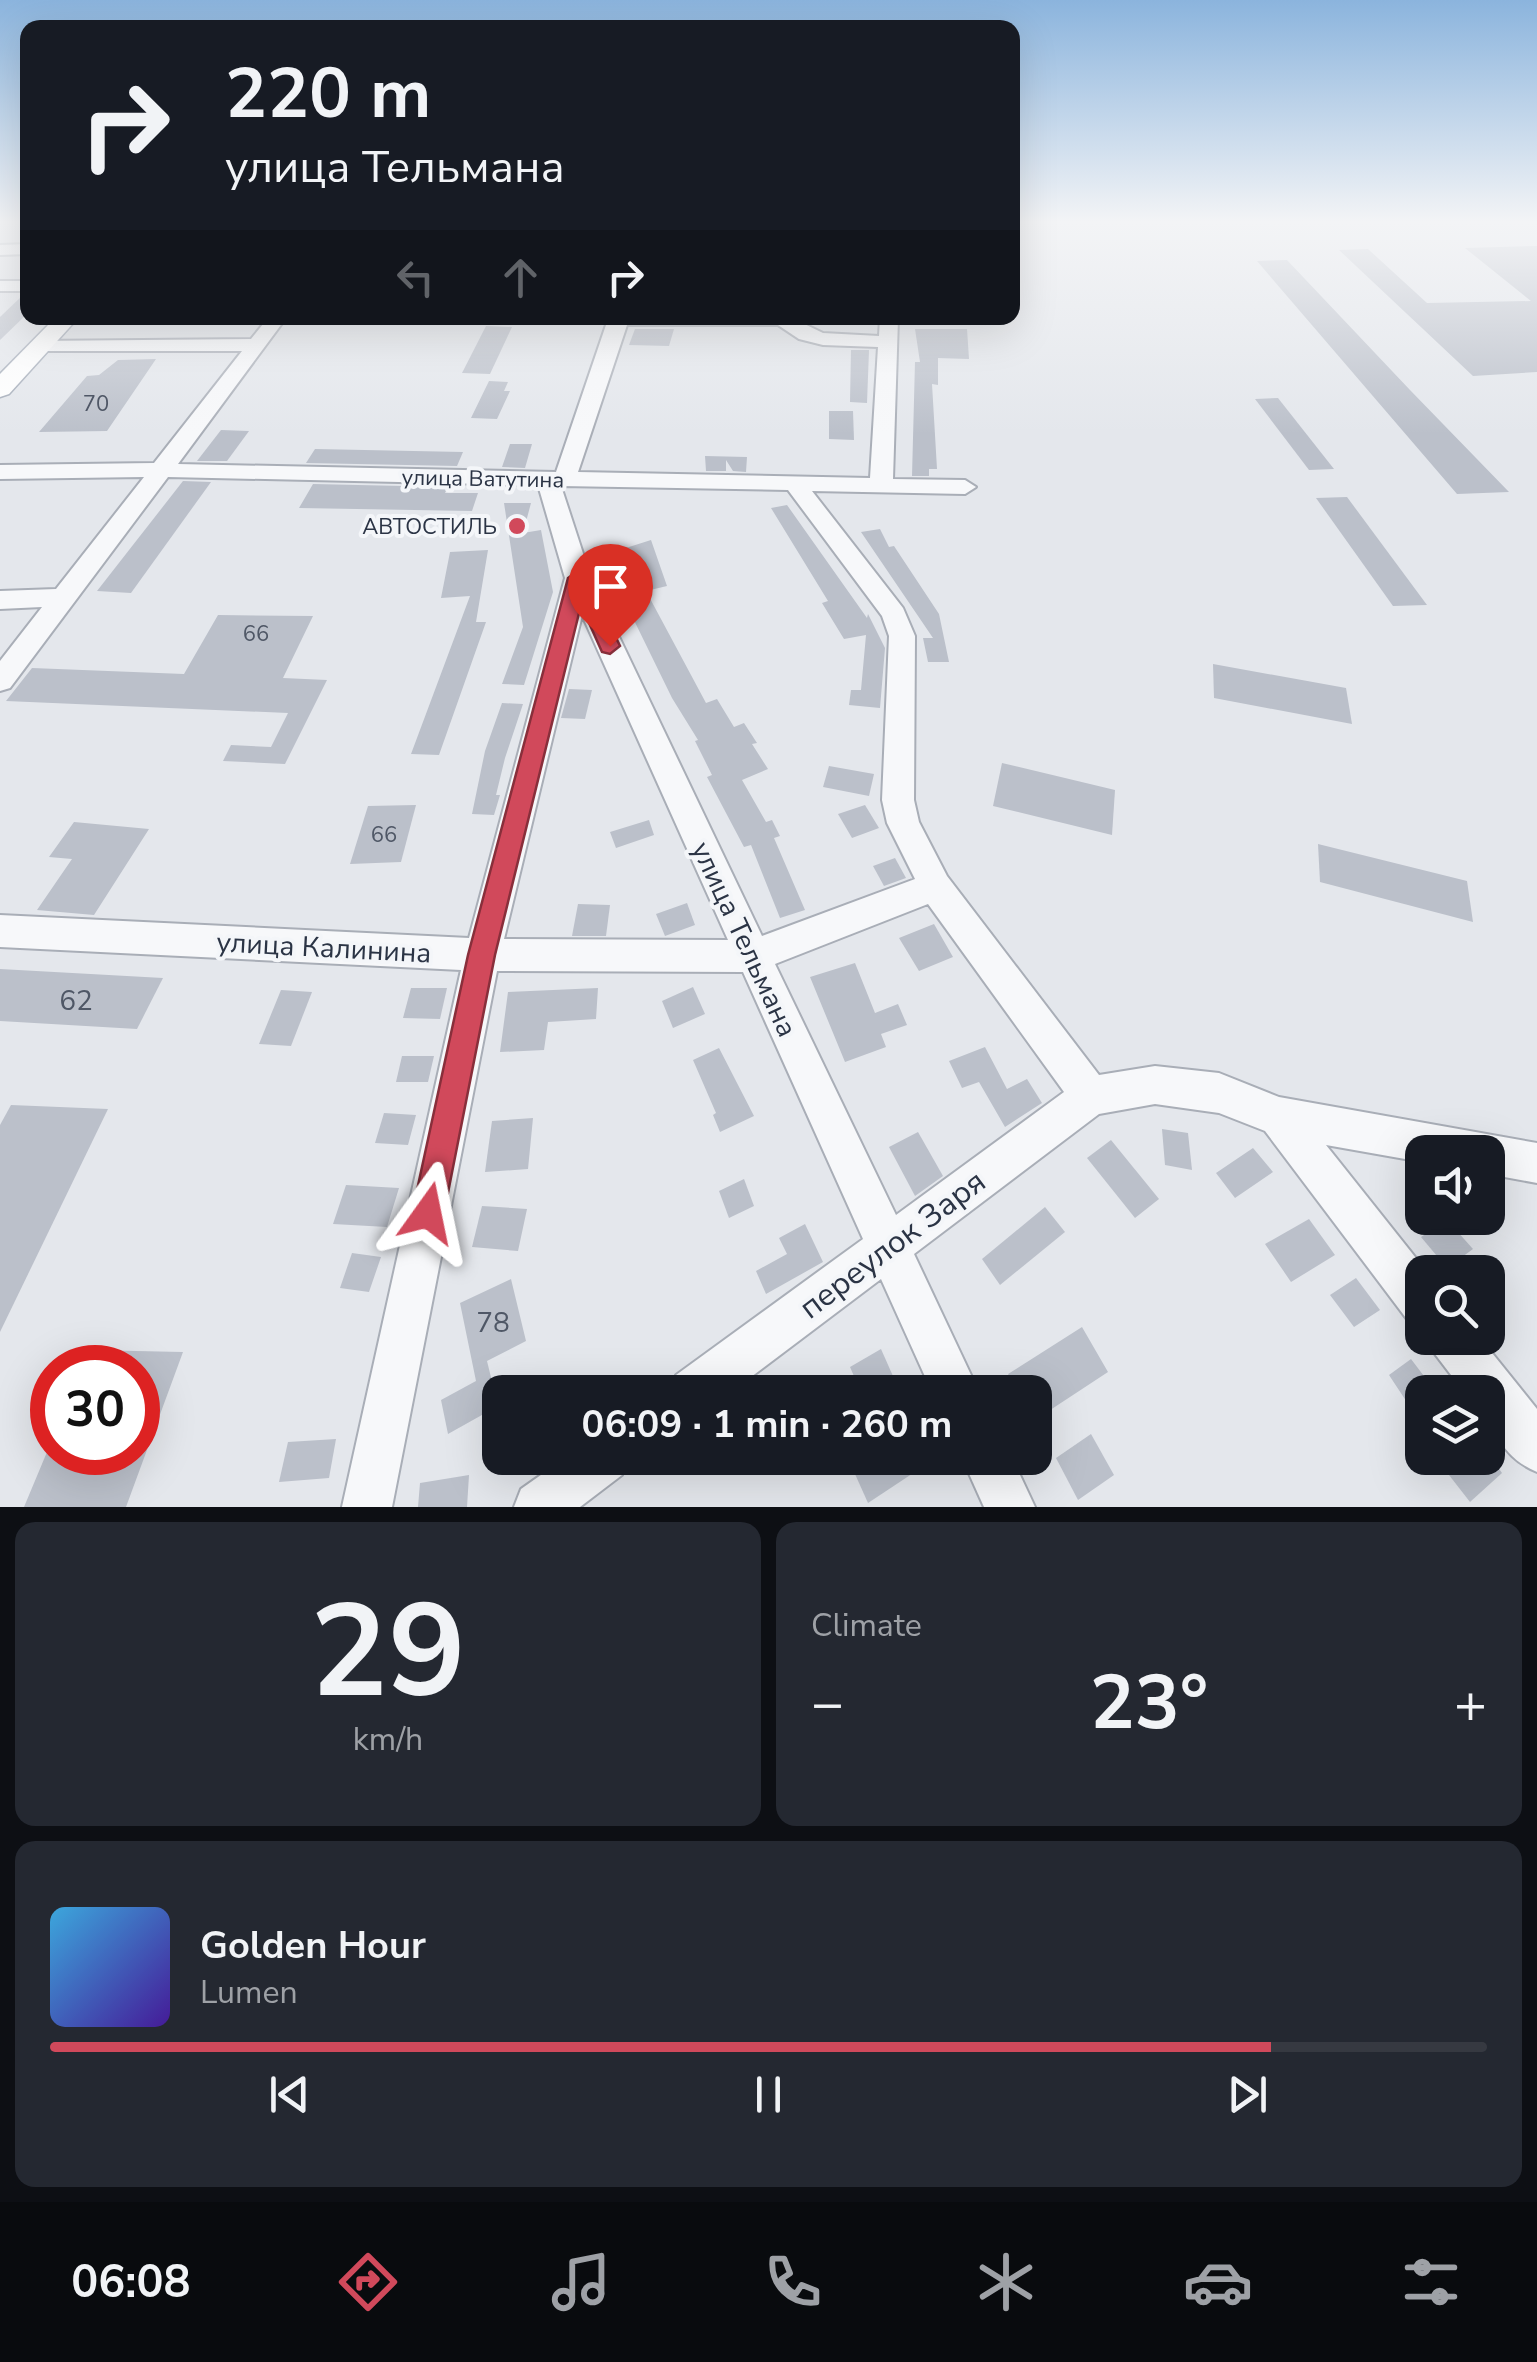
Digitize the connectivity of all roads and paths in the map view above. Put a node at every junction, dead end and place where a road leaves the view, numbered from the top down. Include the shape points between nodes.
1 (60, 325) edge
2 (271, 325) edge
3 (615, 325) edge
4 (791, 325) edge
5 (888, 325) edge
6 (887, 342) junction
7 (41, 345) junction
8 (256, 345) junction
9 (0, 389) edge
10 (159, 470) junction
11 (0, 472) edge
12 (556, 480) junction
13 (796, 484) junction
14 (881, 486) junction
15 (965, 487) dead end
16 (578, 578) junction
17 (64, 597) junction
18 (0, 600) edge
19 (0, 681) edge
20 (935, 886) junction
21 (0, 932) edge
22 (482, 955) junction
23 (752, 956) junction
24 (1091, 1096) junction
25 (1278, 1117) junction
26 (1405, 1139) edge
27 (1505, 1157) edge
28 (1537, 1162) edge
29 (888, 1247) junction
30 (1405, 1280) edge
31 (1463, 1355) edge
32 (716, 1375) edge
33 (948, 1375) edge
34 (1537, 1448) edge
35 (583, 1475) edge
36 (994, 1475) edge
37 (367, 1507) edge
38 (539, 1507) edge
39 (1010, 1507) edge

1 - 7 main road
2 - 8 street
3 - 12 street
4 - 6 street via 824,339
5 - 6 street
6 - 14 street
7 - 8 street
7 - 9 main road
8 - 10 street
10 - 11 street, улица Ватутина
10 - 12 street, улица Ватутина
10 - 17 street
12 - 13 street, улица Ватутина
12 - 16 street, улица Тельмана
13 - 14 street, улица Ватутина
13 - 20 street via 894,614 902,636 898,800
14 - 15 street, улица Ватутина
16 - 22 street
16 - 23 street, улица Тельмана
17 - 18 street
17 - 19 street
20 - 23 street, улица Калинина
20 - 24 street
21 - 22 street, улица Калинина
22 - 23 street, улица Калинина
22 - 37 street
23 - 29 street, улица Тельмана
24 - 25 street via 1155,1086 1219,1093
24 - 29 street, переулок Заря
25 - 26 street
25 - 30 street
27 - 28 street
29 - 32 street, переулок Заря
29 - 33 street, улица Тельмана
31 - 34 street
35 - 38 street
36 - 39 street

